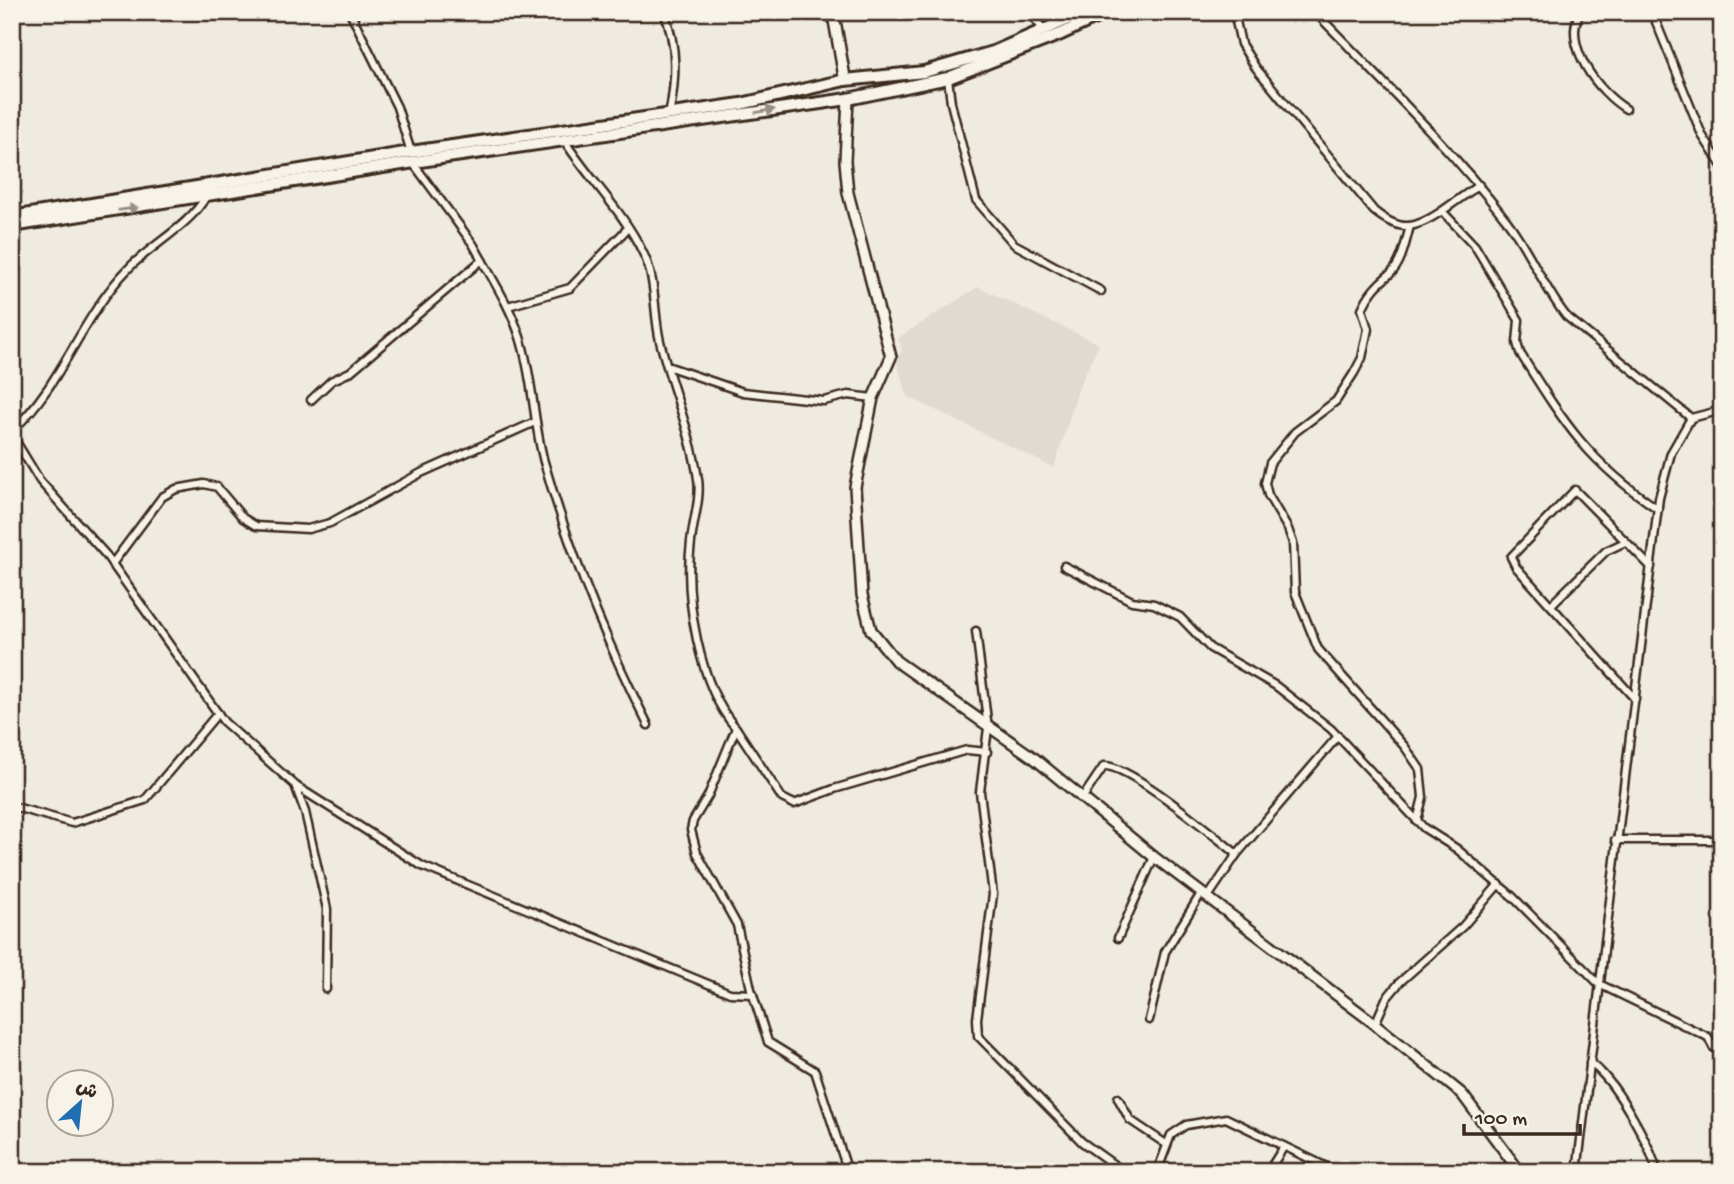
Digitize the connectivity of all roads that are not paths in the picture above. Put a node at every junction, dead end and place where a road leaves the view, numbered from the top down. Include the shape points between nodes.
1 (350, 12) edge
2 (664, 12) edge
3 (833, 12) edge
4 (1029, 12) edge
5 (1085, 12) edge
6 (1108, 12) edge
7 (1234, 12) edge
8 (1315, 12) edge
9 (1580, 12) edge
10 (1652, 12) edge
11 (1045, 32) junction
12 (924, 77) junction
13 (865, 78) junction
14 (948, 78) junction
15 (845, 80) junction
16 (821, 86) junction
17 (868, 94) junction
18 (848, 99) junction
19 (823, 102) junction
20 (741, 109) junction
21 (1626, 109) dead end
22 (670, 120) junction
23 (564, 140) junction
24 (412, 157) junction
25 (1722, 166) edge
26 (1479, 184) junction
27 (206, 191) junction
28 (1442, 211) junction
29 (46, 216) junction
30 (12, 217) edge
31 (12, 226) edge
32 (1410, 226) junction
33 (628, 228) junction
34 (482, 260) junction
35 (1101, 291) dead end
36 (508, 306) junction
37 (667, 366) junction
38 (873, 398) junction
39 (311, 400) dead end
40 (1722, 410) edge
41 (1691, 418) junction
42 (535, 422) junction
43 (12, 433) edge
44 (1658, 509) junction
45 (1625, 542) junction
46 (112, 564) junction
47 (1063, 566) dead end
48 (1651, 567) junction
49 (1551, 605) junction
50 (976, 631) dead end
51 (1635, 699) junction
52 (218, 713) junction
53 (648, 726) dead end
54 (736, 727) junction
55 (988, 727) junction
56 (1338, 736) junction
57 (987, 752) junction
58 (295, 785) junction
59 (1083, 797) junction
60 (12, 806) edge
61 (1417, 821) junction
62 (1615, 840) junction
63 (1722, 840) edge
64 (1237, 854) junction
65 (1154, 857) junction
66 (1499, 884) junction
67 (1205, 894) junction
68 (1118, 938) dead end
69 (1599, 984) junction
70 (326, 989) dead end
71 (753, 994) junction
72 (1149, 1020) dead end
73 (1375, 1024) junction
74 (1722, 1052) edge
75 (1590, 1063) junction
76 (1118, 1098) dead end
77 (1166, 1144) junction
78 (1283, 1148) junction
79 (848, 1172) edge
80 (1124, 1172) edge
81 (1157, 1172) edge
82 (1268, 1172) edge
83 (1338, 1172) edge
84 (1520, 1172) edge
85 (1577, 1172) edge
86 (1657, 1172) edge

1 - 24 street via 397,107
2 - 22 street via 675,48
3 - 15 main road
4 - 11 street
5 - 11 highway
6 - 14 highway
7 - 32 street via 1248,57 1307,133 1374,211 1394,224
8 - 26 street
9 - 21 street via 1574,42 1599,82
10 - 25 street via 1702,135
11 - 12 highway
12 - 13 highway
12 - 14 highway
12 - 17 highway
13 - 15 highway
13 - 17 highway
14 - 35 street via 976,200 1014,244
15 - 16 highway
16 - 19 highway
16 - 20 highway
17 - 18 highway
18 - 19 highway
18 - 38 street via 848,193 891,357
20 -> 19 highway
20 - 22 highway
22 - 23 highway
22 - 24 highway
23 - 24 highway
23 - 33 street
24 - 27 highway
24 - 34 street
26 - 28 street
26 - 41 street via 1516,233 1566,316
27 - 29 highway
27 - 43 street via 191,216 118,280 32,413
28 - 32 street
28 - 44 street via 1475,246 1519,320 1520,353 1560,416 1603,468
29 - 30 highway
29 - 31 highway
32 - 61 street via 1397,264 1377,284 1362,309 1368,329 1354,373 1336,401 1296,432 1270,463 1265,483 1293,543 1295,592 1318,649 1420,769 1423,797
33 - 36 street via 570,288
33 - 37 street via 647,261
34 - 36 street
34 - 39 street
36 - 42 street via 520,338
37 - 38 street via 743,392 824,401 848,395
37 - 54 street via 699,482 690,565 699,651 711,690
38 - 55 street via 855,487 865,617 881,646 897,661
40 - 41 street
41 - 44 street via 1664,472
42 - 46 street via 400,484 330,523 308,529 256,526 243,518 217,487 204,484 176,489 162,497
42 - 53 street via 547,471 593,601
43 - 46 street via 40,481
44 - 48 street
45 - 48 street
45 - 49 street via 1606,551
45 - 49 street via 1579,492 1570,492 1511,557
46 - 52 street
47 - 56 street via 1132,601 1154,604 1180,617 1210,648 1276,686
48 - 51 street
49 - 51 street
50 - 55 street
51 - 62 street
52 - 58 street
52 - 60 street via 145,800 72,823
54 - 57 street via 782,798 794,804 967,750
54 - 71 street via 691,830 697,853 737,925
55 - 57 street
55 - 59 street
56 - 61 street
56 - 64 street
57 - 80 street via 980,792 993,894 978,1036 1082,1142
58 - 70 street via 327,909
58 - 71 street via 422,866 730,993
59 - 64 street via 1104,766 1115,767
59 - 65 street
61 - 66 street
62 - 63 street
62 - 69 street
64 - 67 street
65 - 67 street
65 - 68 street
66 - 69 street
66 - 73 street via 1463,926 1399,982
67 - 72 street via 1165,952
67 - 73 street
69 - 74 street via 1708,1037
69 - 75 street
71 - 79 street via 770,1045 815,1071
73 - 84 street via 1462,1094
75 - 85 street
75 - 86 street via 1613,1087 1649,1147
76 - 77 street via 1130,1120
77 - 78 street via 1186,1125 1226,1118
77 - 81 street
78 - 82 street
78 - 83 street

